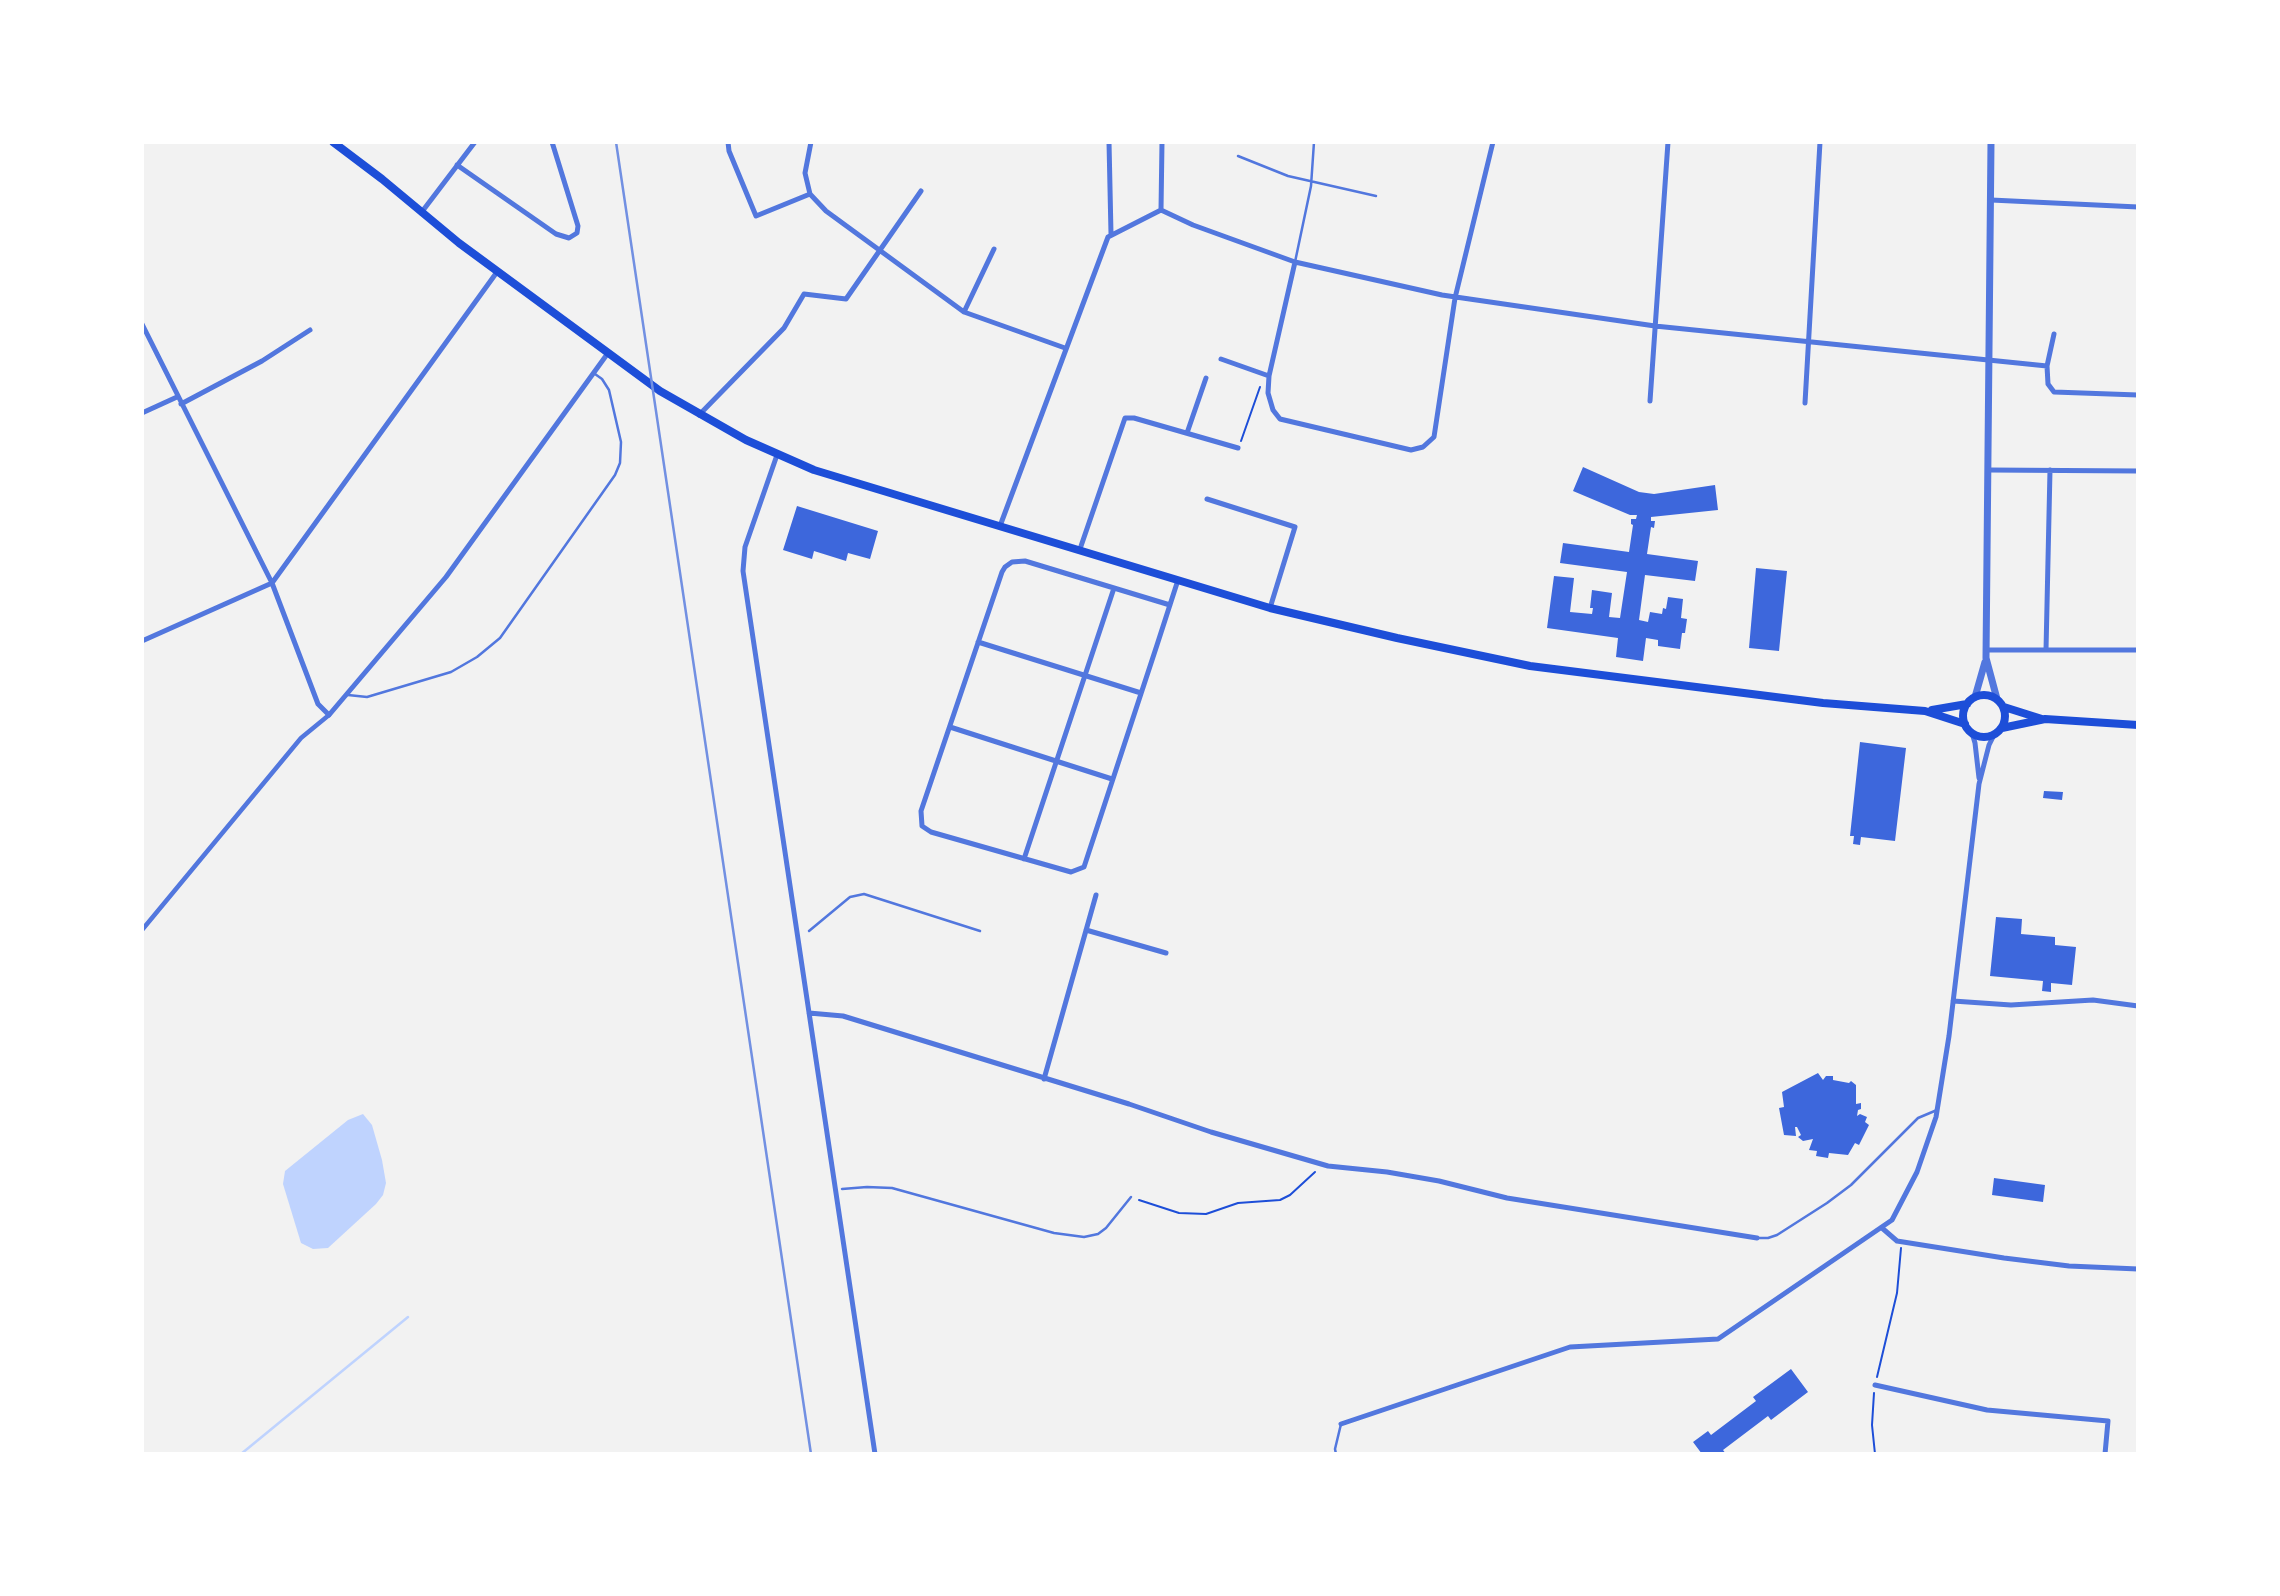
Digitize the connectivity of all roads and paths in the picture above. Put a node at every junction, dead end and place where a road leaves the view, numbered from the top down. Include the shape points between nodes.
1 (333, 142) edge
2 (475, 142) edge
3 (552, 142) edge
4 (728, 142) edge
5 (811, 142) edge
6 (1109, 142) edge
7 (1162, 142) edge
8 (1314, 142) edge
9 (1493, 142) edge
10 (1668, 142) edge
11 (1820, 142) edge
12 (1991, 142) edge
13 (1238, 156) dead end
14 (457, 165) junction
15 (1311, 183) junction
16 (920, 191) dead end
17 (810, 194) junction
18 (1376, 196) dead end
19 (1991, 200) junction
20 (2138, 207) edge
21 (1161, 210) junction
22 (421, 213) junction
23 (1111, 234) junction
24 (994, 249) dead end
25 (879, 250) junction
26 (1295, 262) junction
27 (497, 272) junction
28 (1455, 298) junction
29 (964, 312) junction
30 (142, 324) edge
31 (1655, 326) junction
32 (310, 330) dead end
33 (2054, 334) dead end
34 (1810, 342) junction
35 (1065, 348) junction
36 (608, 353) junction
37 (1221, 359) dead end
38 (1989, 361) junction
39 (2047, 366) junction
40 (595, 373) junction
41 (1269, 376) junction
42 (1206, 378) dead end
43 (1259, 388) dead end
44 (2138, 396) edge
45 (177, 397) junction
46 (1650, 401) dead end
47 (1805, 403) dead end
48 (181, 404) junction
49 (142, 413) edge
50 (699, 415) junction
51 (1187, 433) junction
52 (1238, 448) joint
53 (777, 455) junction
54 (1989, 470) junction
55 (2050, 470) junction
56 (2138, 471) edge
57 (1207, 499) dead end
58 (1000, 526) junction
59 (1080, 549) junction
60 (1178, 580) junction
61 (272, 583) junction
62 (1114, 588) junction
63 (1170, 605) junction
64 (1270, 608) junction
65 (142, 641) edge
66 (978, 642) junction
67 (2046, 650) junction
68 (2138, 650) edge
69 (1986, 654) junction
70 (1086, 676) junction
71 (1141, 693) junction
72 (348, 695) junction
73 (1975, 697) junction
74 (1997, 699) junction
75 (1967, 704) junction
76 (2004, 707) junction
77 (1925, 711) junction
78 (329, 715) junction
79 (2045, 719) junction
80 (1965, 724) junction
81 (2138, 725) edge
82 (950, 727) junction
83 (2002, 728) junction
84 (1972, 733) junction
85 (1994, 734) junction
86 (1057, 761) junction
87 (1112, 779) junction
88 (1979, 784) junction
89 (1024, 859) junction
90 (1096, 895) dead end
91 (142, 930) edge
92 (1086, 930) junction
93 (809, 931) dead end
94 (980, 931) dead end
95 (1166, 953) dead end
96 (1953, 1001) junction
97 (2138, 1006) edge
98 (809, 1013) junction
99 (1044, 1079) junction
100 (1937, 1110) junction
101 (1328, 1166) junction
102 (842, 1189) dead end
103 (1131, 1197) joint
104 (1882, 1228) junction
105 (1757, 1238) joint
106 (1902, 1242) junction
107 (2138, 1269) edge
108 (1875, 1385) junction
109 (1341, 1424) joint
110 (875, 1454) edge
111 (1336, 1454) edge
112 (1875, 1454) edge
113 (2105, 1454) edge

1 - 22 main road
2 - 14 street
3 - 14 street via 578,226 569,238 555,234
4 - 17 street via 756,216
5 - 17 street via 805,173
6 - 23 street
7 - 21 street
8 - 15 lane
9 - 28 street
10 - 31 street
11 - 34 street
12 - 19 street
13 - 15 lane
14 - 22 street
15 - 18 lane
15 - 26 lane
16 - 25 street
17 - 25 street
19 - 20 street
19 - 38 street
21 - 23 street
21 - 26 street
22 - 27 main road
23 - 35 street
24 - 29 street
25 - 29 street
25 - 50 street via 846,299 804,294 784,328
26 - 28 street
26 - 41 street
27 - 36 main road
27 - 61 street
28 - 31 street
28 - 41 street via 1434,437 1423,447 1411,450 1280,419 1269,402
29 - 35 street
30 - 45 street
31 - 34 street
31 - 46 street
32 - 48 street
33 - 39 street
34 - 38 street
34 - 47 street
35 - 58 street
36 - 40 street
36 - 50 main road
37 - 41 street
38 - 39 street
38 - 54 street
39 - 44 street via 2048,384 2054,392
40 - 72 street via 446,577
40 - 72 lane via 609,390 621,442 620,463 500,638 451,672 367,697
42 - 51 street
43 - 52 path
45 - 48 street
45 - 49 street
48 - 61 street
50 - 53 main road
51 - 52 street
51 - 59 street via 1125,418
53 - 58 main road
53 - 98 street via 745,547 743,570
54 - 55 street
54 - 69 street
55 - 56 street
55 - 67 street
57 - 64 street via 1295,527
58 - 59 main road
59 - 60 main road
60 - 63 street
60 - 64 main road
61 - 65 street
61 - 78 street via 318,704
62 - 63 street
62 - 66 street via 1025,561 1012,562 1002,572
62 - 70 street
63 - 71 street
64 - 77 main road via 1530,666
66 - 70 street
66 - 82 street
67 - 68 street
67 - 69 street
69 - 73 street
69 - 74 street
70 - 71 street
70 - 86 street
71 - 87 street
72 - 78 street
73 - 74 main road
73 - 75 main road
74 - 76 main road
75 - 77 main road
75 - 80 main road
76 - 79 main road
76 - 83 main road
77 - 80 main road
78 - 91 street via 301,738
79 - 81 main road
79 - 83 main road
80 - 84 main road
82 - 86 street
82 - 89 street via 921,811 922,825 931,832
83 - 85 main road
84 - 85 main road via 1980,737
84 - 88 street
85 - 88 street
86 - 87 street
86 - 89 street
87 - 89 street via 1080,870 1071,872
88 - 96 street
90 - 92 street
92 - 95 street
92 - 99 street
93 - 94 lane via 850,897 864,894
96 - 97 street via 2011,1005 2093,1000
96 - 100 street
98 - 99 street via 844,1016
98 - 110 street
99 - 101 street
100 - 104 street via 1917,1172 1892,1220
100 - 105 lane via 1918,1118 1827,1203 1777,1235
101 - 103 path via 1280,1200 1238,1203 1206,1214 1179,1213
101 - 105 street via 1387,1172 1507,1198
102 - 103 lane via 892,1188 1062,1235 1084,1237 1106,1228
104 - 106 street
104 - 109 street via 1718,1339 1570,1347
106 - 107 street via 2048,1264
106 - 108 path via 1897,1293
108 - 112 path
108 - 113 street via 1987,1410 2108,1422
109 - 111 lane

